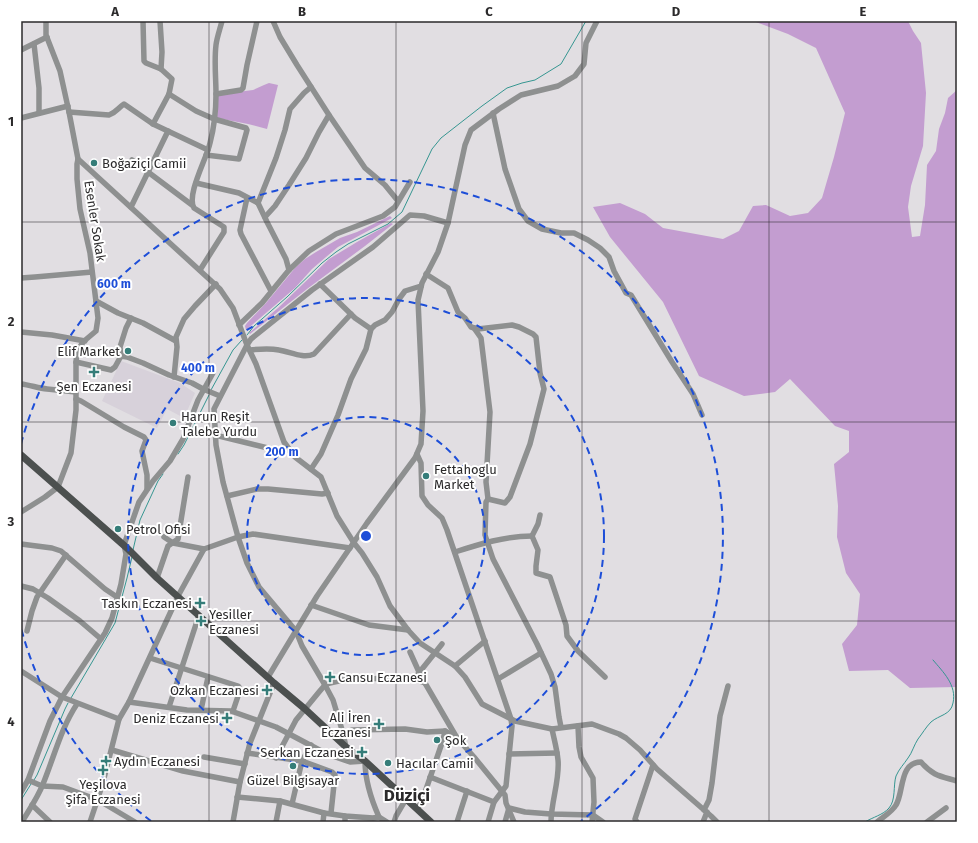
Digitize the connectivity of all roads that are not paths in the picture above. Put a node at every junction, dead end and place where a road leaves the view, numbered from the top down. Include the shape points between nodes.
1 (46, 21) edge
2 (143, 21) edge
3 (160, 21) edge
4 (222, 21) edge
5 (257, 21) edge
6 (273, 21) edge
7 (597, 21) edge
8 (46, 37) junction
9 (34, 44) junction
10 (21, 50) edge
11 (161, 69) junction
12 (311, 87) junction
13 (169, 94) junction
14 (216, 94) junction
15 (68, 109) junction
16 (39, 113) junction
17 (493, 113) junction
18 (329, 115) junction
19 (21, 118) edge
20 (214, 119) junction
21 (153, 124) junction
22 (168, 131) junction
23 (207, 152) junction
24 (132, 160) dead end
25 (78, 161) junction
26 (148, 172) junction
27 (410, 182) dead end
28 (196, 183) junction
29 (246, 198) junction
30 (398, 201) junction
31 (258, 203) junction
32 (192, 205) junction
33 (131, 207) junction
34 (265, 217) junction
35 (448, 223) junction
36 (200, 270) junction
37 (289, 270) junction
38 (92, 272) junction
39 (426, 274) junction
40 (21, 278) edge
41 (216, 284) junction
42 (320, 284) junction
43 (421, 286) junction
44 (271, 291) junction
45 (96, 300) junction
46 (351, 314) junction
47 (131, 318) junction
48 (239, 325) junction
49 (474, 328) junction
50 (371, 329) junction
51 (21, 332) edge
52 (85, 340) junction
53 (176, 341) junction
54 (247, 345) junction
55 (121, 356) junction
56 (76, 362) junction
57 (213, 373) dead end
58 (174, 377) junction
59 (21, 384) edge
60 (203, 389) junction
61 (76, 392) junction
62 (220, 396) junction
63 (76, 399) junction
64 (702, 415) dead end
65 (215, 435) junction
66 (290, 450) junction
67 (417, 454) junction
68 (21, 455) edge
69 (312, 469) junction
70 (188, 476) dead end
71 (58, 487) junction
72 (147, 489) junction
73 (328, 494) junction
74 (227, 496) junction
75 (488, 500) junction
76 (21, 512) edge
77 (540, 515) dead end
78 (532, 536) junction
79 (164, 537) dead end
80 (238, 537) junction
81 (487, 542) junction
82 (173, 543) junction
83 (21, 544) edge
84 (352, 545) junction
85 (125, 546) junction
86 (204, 549) junction
87 (454, 552) junction
88 (66, 555) junction
89 (157, 578) junction
90 (21, 586) edge
91 (40, 593) junction
92 (178, 596) junction
93 (117, 597) junction
94 (311, 605) junction
95 (199, 615) junction
96 (408, 630) junction
97 (27, 631) dead end
98 (296, 631) junction
99 (101, 639) junction
100 (485, 641) junction
101 (442, 644) dead end
102 (410, 652) dead end
103 (434, 652) junction
104 (541, 653) junction
105 (150, 658) junction
106 (456, 666) junction
107 (181, 669) junction
108 (21, 671) edge
109 (419, 672) junction
110 (208, 677) junction
111 (268, 677) junction
112 (605, 677) dead end
113 (414, 679) junction
114 (498, 679) junction
115 (274, 683) junction
116 (425, 683) junction
117 (325, 685) junction
118 (728, 686) dead end
119 (62, 698) junction
120 (129, 702) junction
121 (76, 704) junction
122 (169, 707) junction
123 (305, 709) junction
124 (201, 710) junction
125 (233, 711) junction
126 (511, 718) junction
127 (119, 719) junction
128 (259, 720) junction
129 (578, 726) junction
130 (561, 727) junction
131 (552, 729) junction
132 (445, 731) junction
133 (288, 733) junction
134 (344, 733) junction
135 (335, 737) junction
136 (457, 738) junction
137 (311, 745) junction
138 (346, 747) junction
139 (112, 750) junction
140 (248, 752) junction
141 (557, 753) junction
142 (509, 754) junction
143 (204, 757) dead end
144 (276, 758) junction
145 (302, 761) junction
146 (365, 761) junction
147 (245, 764) junction
148 (653, 765) junction
149 (430, 777) junction
150 (29, 780) junction
151 (957, 781) edge
152 (240, 782) junction
153 (41, 785) junction
154 (21, 791) edge
155 (467, 791) junction
156 (502, 791) junction
157 (237, 797) junction
158 (406, 799) junction
159 (98, 800) junction
160 (280, 801) junction
161 (494, 802) junction
162 (32, 804) junction
163 (292, 804) junction
164 (508, 808) junction
165 (946, 808) dead end
166 (417, 809) junction
167 (706, 811) junction
168 (324, 813) junction
169 (331, 813) junction
170 (551, 814) junction
171 (593, 815) junction
172 (379, 817) junction
173 (345, 819) edge
174 (22, 822) edge
175 (50, 822) edge
176 (90, 822) edge
177 (135, 822) edge
178 (233, 822) edge
179 (276, 822) edge
180 (323, 822) edge
181 (387, 822) edge
182 (394, 822) edge
183 (430, 822) edge
184 (457, 822) edge
185 (488, 822) edge
186 (504, 822) edge
187 (514, 822) edge
188 (552, 822) edge
189 (592, 822) edge
190 (603, 822) edge
191 (637, 822) edge
192 (703, 822) edge
193 (717, 822) edge
194 (877, 822) edge
195 (927, 822) edge

1 - 8 street
2 - 11 street via 144,61
3 - 11 street
4 - 14 street via 216,45
5 - 14 street via 243,88
6 - 12 street
7 - 17 street via 586,43 584,64 575,76 558,86 521,95
8 - 9 street
8 - 15 street, Esenler Sokak via 60,71
9 - 10 street
9 - 16 street
11 - 13 street via 172,79
12 - 18 street
12 - 31 street via 290,110 276,158
13 - 20 street via 196,112
13 - 21 street
14 - 20 street
15 - 16 street
15 - 21 street via 110,115 124,104
15 - 25 street, Esenler Sokak
16 - 19 street
17 - 35 street via 471,130 465,145
17 - 64 street via 505,169 519,209 528,221 542,229 574,233 600,248 609,257 626,293 631,295 693,394
18 - 30 street via 366,168
18 - 34 street via 276,206
20 - 23 street
20 - 23 street via 247,130 239,159
21 - 22 street
22 - 23 street
22 - 26 street
23 - 28 street
24 - 26 street
25 - 33 street
25 - 38 street, Esenler Sokak via 80,209
26 - 32 street
26 - 33 street
27 - 30 street
28 - 29 street via 239,193
28 - 32 street
29 - 31 street
29 - 44 street via 241,234
30 - 37 street via 395,207 383,216 336,234 309,252
31 - 34 street
32 - 36 street via 224,226 224,232
33 - 36 street
34 - 37 street
35 - 39 street via 438,252
35 - 42 street via 424,216 410,216 373,247
36 - 41 street
37 - 44 street
38 - 40 street
38 - 45 street, Esenler Sokak
39 - 43 street
39 - 49 street via 448,288 458,312
41 - 48 street via 233,308
41 - 53 street via 184,319
42 - 46 street
42 - 54 street via 251,339
43 - 50 street via 406,291 385,320
43 - 67 street via 418,300 423,412 421,444
44 - 48 street
45 - 47 street
45 - 52 street, Esenler Sokak via 96,332
46 - 50 street
46 - 54 street via 314,354 309,356
47 - 53 street
47 - 55 street via 120,347
48 - 54 street
49 - 75 street via 481,338 490,412 486,482
49 - 75 street via 512,325 533,334 536,337 544,389 530,444 510,498 505,503
50 - 69 street via 366,349 321,454
51 - 52 street
52 - 56 street, Esenler Sokak via 77,352
53 - 58 street
54 - 62 street
54 - 66 street via 284,442
55 - 56 street via 111,370
55 - 58 street
56 - 61 street, Esenler Sokak
57 - 60 street
58 - 60 street
59 - 61 street
60 - 62 street
60 - 72 street via 183,439 170,461
61 - 63 street, Esenler Sokak
62 - 65 street via 214,409
63 - 71 street, Esenler Sokak via 71,453
63 - 72 street via 144,437 146,440 142,451
65 - 66 street via 276,450
65 - 74 street
66 - 69 street via 295,457
67 - 84 street
67 - 87 street via 421,463 422,496 442,518
68 - 71 main road
69 - 73 street via 321,477
70 - 82 street via 178,539
71 - 76 street
71 - 85 main road
72 - 85 street via 139,502
73 - 74 street via 257,489
73 - 84 street
74 - 80 street
75 - 81 street via 485,535
77 - 78 street
78 - 81 street
78 - 112 street via 538,550 536,573 550,577 566,625 567,636 578,651
79 - 82 street
80 - 84 street via 253,534
80 - 86 street
80 - 98 street via 259,587
81 - 87 street
81 - 104 street via 493,559
82 - 86 street
82 - 89 street via 168,546
83 - 88 street via 52,548
84 - 94 street
84 - 96 street via 362,553 377,577 390,606
85 - 89 main road
85 - 93 street via 126,554
86 - 92 street
87 - 100 street
88 - 91 street
88 - 93 street
89 - 92 main road
90 - 91 street
91 - 97 street
91 - 99 street
92 - 95 main road
92 - 105 street
93 - 99 street via 112,618
94 - 96 street via 369,625
94 - 98 street
95 - 107 street
95 - 111 main road
96 - 103 street via 420,643
98 - 111 street
98 - 117 street
99 - 119 street
100 - 106 street
100 - 114 street
101 - 103 street
102 - 109 street
103 - 106 street
103 - 109 street
104 - 114 street
104 - 130 street via 551,674
105 - 107 street
105 - 120 street
106 - 126 street via 482,704
107 - 110 street
107 - 122 street
108 - 119 street
109 - 113 street
109 - 116 street
110 - 124 street
110 - 125 street via 239,687
111 - 115 main road
113 - 116 street
113 - 117 street via 343,680
114 - 126 street
115 - 123 main road
115 - 128 street
116 - 136 street
117 - 123 street
117 - 134 street
118 - 167 street via 720,716
119 - 121 street
119 - 150 street via 50,721
120 - 122 street
120 - 127 street
121 - 127 street
121 - 153 street
122 - 124 street
123 - 133 street
123 - 135 main road
124 - 125 street
125 - 128 street
126 - 131 street
126 - 142 street
127 - 139 street
128 - 133 street
128 - 140 street
129 - 130 street
129 - 148 street via 592,724 619,734 640,750
129 - 171 street via 581,757 593,778
130 - 131 street
131 - 141 street
132 - 134 street via 352,730
132 - 136 street
132 - 149 street
133 - 137 street
133 - 144 street
134 - 135 street
134 - 138 street
135 - 138 main road
136 - 156 street
137 - 145 street
137 - 146 street via 350,762
138 - 146 main road
139 - 152 street via 183,771
139 - 159 street
140 - 144 street
140 - 147 street
141 - 142 street
141 - 170 street via 557,776
142 - 156 street via 506,786
143 - 147 street
144 - 145 street
145 - 163 street
145 - 169 street via 335,775
146 - 158 main road
146 - 172 street via 371,797
147 - 152 street
148 - 167 street
148 - 191 street via 635,819
149 - 155 street
149 - 166 street
150 - 153 street
150 - 154 street
151 - 194 street via 934,775 921,762 916,762 903,776 893,810
152 - 157 street
153 - 159 street via 63,788
153 - 162 street
155 - 161 street
155 - 184 street
156 - 161 street
156 - 164 street
157 - 160 street
157 - 178 street
158 - 166 main road
158 - 182 street
159 - 176 street
159 - 177 street
160 - 163 street
160 - 179 street
161 - 185 street
162 - 174 street
162 - 175 street
163 - 168 street
164 - 170 street
164 - 186 street
164 - 187 street
165 - 195 street
166 - 183 main road
167 - 192 street
167 - 193 street
168 - 169 street
168 - 180 street
169 - 173 street
170 - 171 street
170 - 188 street
171 - 189 street
171 - 190 street
172 - 173 street
172 - 181 street

